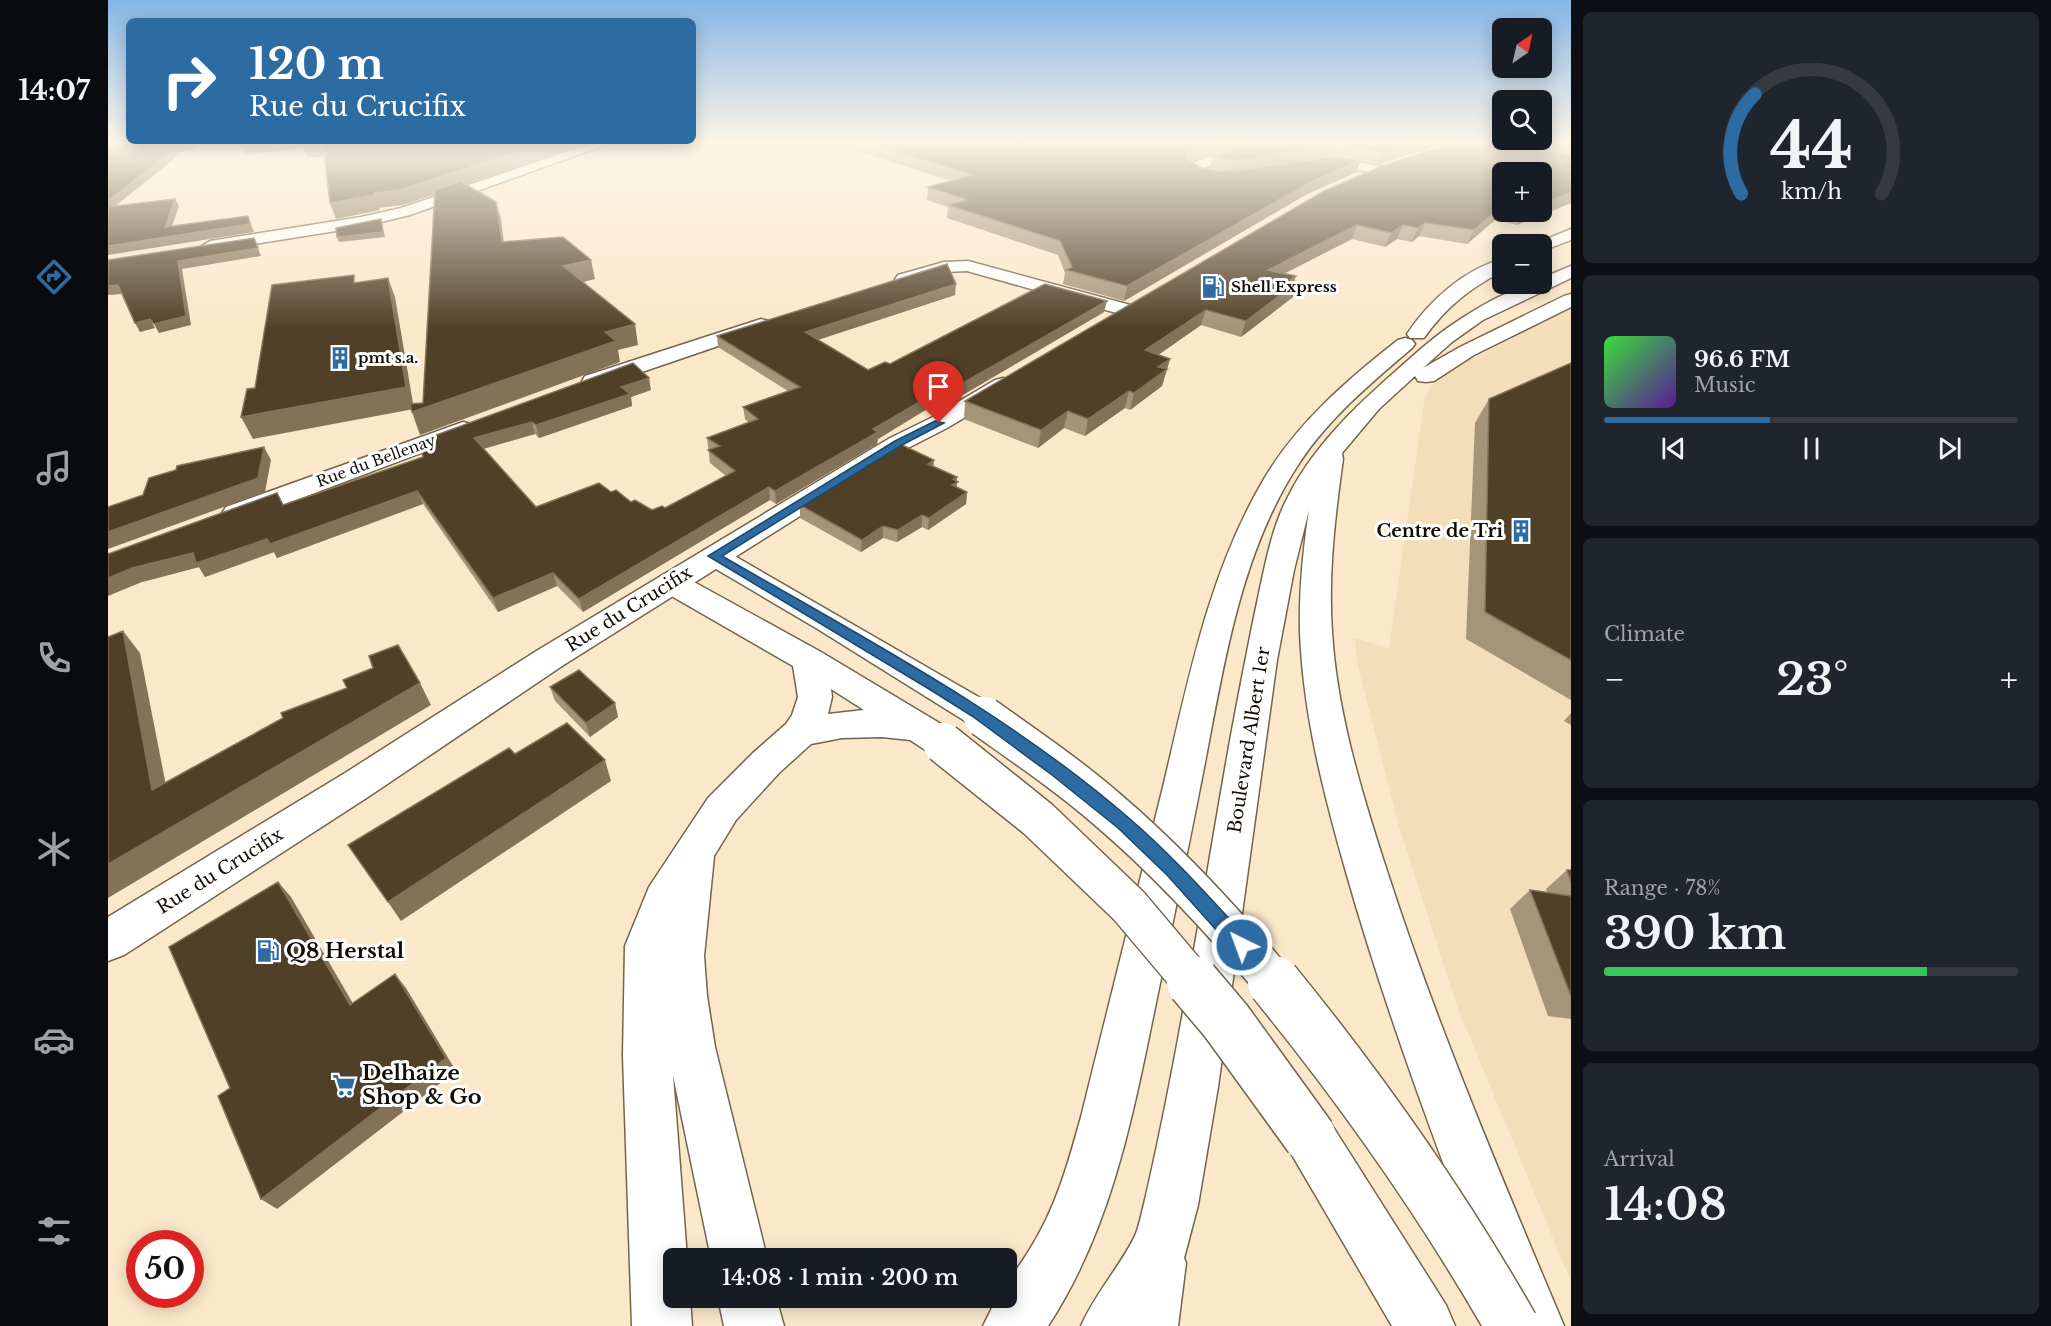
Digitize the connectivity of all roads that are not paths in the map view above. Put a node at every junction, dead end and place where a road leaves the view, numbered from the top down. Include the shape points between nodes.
1 (426, 205) edge
2 (1571, 234) edge
3 (1552, 242) edge
4 (194, 249) edge
5 (1571, 249) edge
6 (1552, 258) edge
7 (1492, 270) edge
8 (1571, 271) edge
9 (1552, 280) edge
10 (1492, 285) edge
11 (882, 287) edge
12 (1523, 294) edge
13 (1571, 300) edge
14 (781, 319) edge
15 (1108, 321) edge
16 (1417, 334) junction
17 (1023, 373) edge
18 (569, 390) edge
19 (1371, 404) junction
20 (480, 423) edge
21 (1332, 449) junction
22 (215, 520) edge
23 (714, 556) junction
24 (672, 583) junction
25 (810, 660) junction
26 (799, 734) junction
27 (932, 736) junction
28 (696, 851) junction
29 (108, 941) edge
30 (737, 1248) edge
31 (1160, 1249) junction
32 (750, 1308) edge
33 (662, 1326) edge
34 (754, 1326) edge
35 (1013, 1326) edge
36 (1111, 1326) edge
37 (1148, 1326) edge
38 (1425, 1326) edge
39 (1512, 1326) edge
40 (1534, 1326) edge

1 - 4 main road via 361,222
2 - 3 main road
5 - 6 main road
7 - 16 main road via 1433,309
8 - 9 main road, Boulevard Albert 1er
10 - 16 main road
11 - 15 main road via 944,267 968,266 1135,305
12 - 19 main road, Boulevard Albert 1er via 1463,325
13 - 19 main road
14 - 18 main road
16 - 35 main road via 1352,387 1293,455 1239,552 1206,672 1093,1168 1068,1236
17 - 23 main road, Rue du Crucifix
19 - 21 main road, Boulevard Albert 1er
20 - 22 main road, Rue du Bellenay
21 - 31 main road, Boulevard Albert 1er via 1297,507 1274,593 1193,1088
21 - 40 main road via 1315,586 1317,648 1346,801 1415,1022
23 - 24 main road, Rue du Crucifix
23 - 39 main road, bridge via 977,712 1124,824 1173,870 1287,997 1358,1088
24 - 25 main road
24 - 29 main road, Rue du Crucifix
25 - 26 main road via 815,697
25 - 27 main road
26 - 27 main road via 851,722
26 - 28 main road via 722,809
27 - 38 main road, bridge via 1038,819 1129,906 1226,1021 1310,1137
28 - 30 main road via 682,956 684,996 691,1047
28 - 33 main road via 664,900 647,946 647,1056
31 - 36 main road, Boulevard Albert 1er
31 - 37 main road
32 - 34 main road

